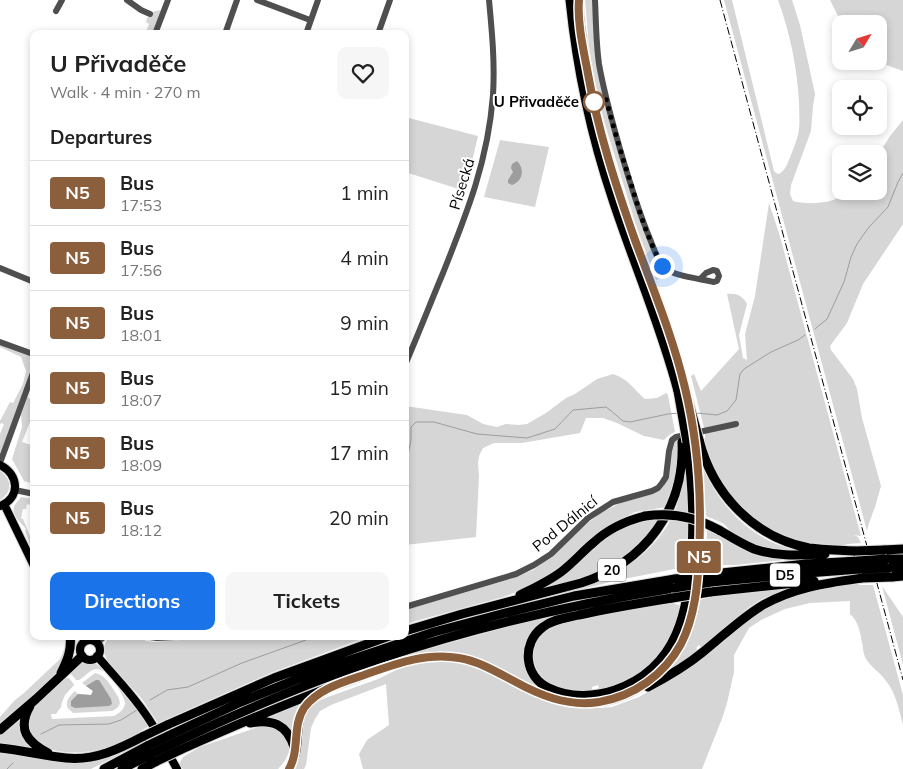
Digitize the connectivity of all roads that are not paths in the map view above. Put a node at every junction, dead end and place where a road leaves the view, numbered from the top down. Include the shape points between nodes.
1 (62, 0) edge
2 (127, 0) edge
3 (168, 0) edge
4 (237, 0) edge
5 (258, 0) edge
6 (318, 0) edge
7 (390, 0) edge
8 (489, 0) edge
9 (570, 0) edge
10 (595, 0) edge
11 (578, 2) edge
12 (56, 11) dead end
13 (150, 14) dead end
14 (310, 20) junction
15 (157, 30) edge
16 (226, 30) edge
17 (307, 30) edge
18 (379, 30) edge
19 (0, 268) edge
20 (700, 278) dead end
21 (30, 280) edge
22 (0, 342) edge
23 (30, 353) edge
24 (409, 355) edge
25 (30, 381) edge
26 (681, 390) junction
27 (736, 424) dead end
28 (691, 441) junction
29 (0, 464) edge
30 (15, 490) junction
31 (30, 493) edge
32 (2, 505) edge
33 (903, 549) edge
34 (855, 551) junction
35 (30, 558) edge
36 (903, 559) edge
37 (889, 568) junction
38 (903, 568) edge
39 (860, 569) junction
40 (903, 576) edge
41 (504, 603) junction
42 (409, 606) edge
43 (409, 630) edge
44 (70, 640) edge
45 (81, 640) edge
46 (92, 640) edge
47 (101, 640) edge
48 (378, 640) edge
49 (97, 643) junction
50 (82, 656) junction
51 (97, 656) junction
52 (59, 678) junction
53 (332, 686) junction
54 (625, 695) junction
55 (36, 699) junction
56 (230, 727) junction
57 (0, 730) edge
58 (176, 742) junction
59 (0, 748) edge
60 (153, 753) junction
61 (295, 754) junction
62 (60, 758) junction
63 (104, 769) edge
64 (122, 769) edge
65 (142, 769) edge
66 (177, 769) edge
67 (289, 769) edge

1 - 12 street
2 - 13 street
3 - 15 street
4 - 16 street
5 - 14 street
6 - 14 street
7 - 18 street
8 - 24 street, Písecká via 493,87 483,160 468,210
9 - 26 highway, 20 via 582,82 596,146
10 - 20 street via 604,88 642,219 662,266 675,274
11 - 26 highway, 20 via 589,81 604,144 673,345
14 - 17 street
19 - 21 street
22 - 23 street
25 - 29 street
26 - 28 highway, 20, bridge
27 - 42 street, Pod Dálnicí via 676,436 669,451 666,477 658,488 614,502 588,518 551,554 534,565 516,574
28 - 34 highway via 717,484 755,525 799,545
28 - 39 highway, bridge via 690,583 686,606 680,625 669,648 641,677 603,693 563,693 541,683 532,672 529,646 537,632 547,624 672,598 710,592 785,583
28 - 41 highway, 20 via 682,458 674,500 656,531 638,552 615,569 593,579
28 - 54 highway via 698,475 700,531 696,589 690,618 680,644 666,666 645,684
29 - 30 main road via 14,477
30 - 31 street
30 - 32 main road
32 - 35 main road
33 - 34 highway, bridge
34 - 41 highway, bridge via 794,556 776,554 754,548 698,520 664,514 645,516 610,530 558,575
36 - 37 highway, D5
37 - 38 highway, D5
37 - 39 highway, D5, bridge
37 - 39 highway, bridge
37 - 40 highway
39 - 54 highway via 774,599 746,616 684,666 637,693
39 - 58 highway, D5, bridge via 674,583 507,622 379,659 299,688
41 - 43 highway, 20
44 - 52 highway via 69,654
45 - 50 main road
46 - 49 main road
47 - 49 street
48 - 62 highway, bridge via 274,678 116,750 97,757
49 - 51 main road
50 - 51 main road via 88,659
50 - 52 highway
51 - 66 main road via 143,710
52 - 55 highway
53 - 54 highway via 413,659 445,656 483,665 560,701 594,702
53 - 56 highway
53 - 61 highway via 312,700 302,712
55 - 57 highway
55 - 62 highway via 25,718 26,734 34,745
56 - 58 highway
56 - 61 highway via 261,721 274,723 288,732
58 - 60 highway, D5, bridge
59 - 62 highway
60 - 63 highway, D5
60 - 64 highway, D5
60 - 65 highway
61 - 67 highway

